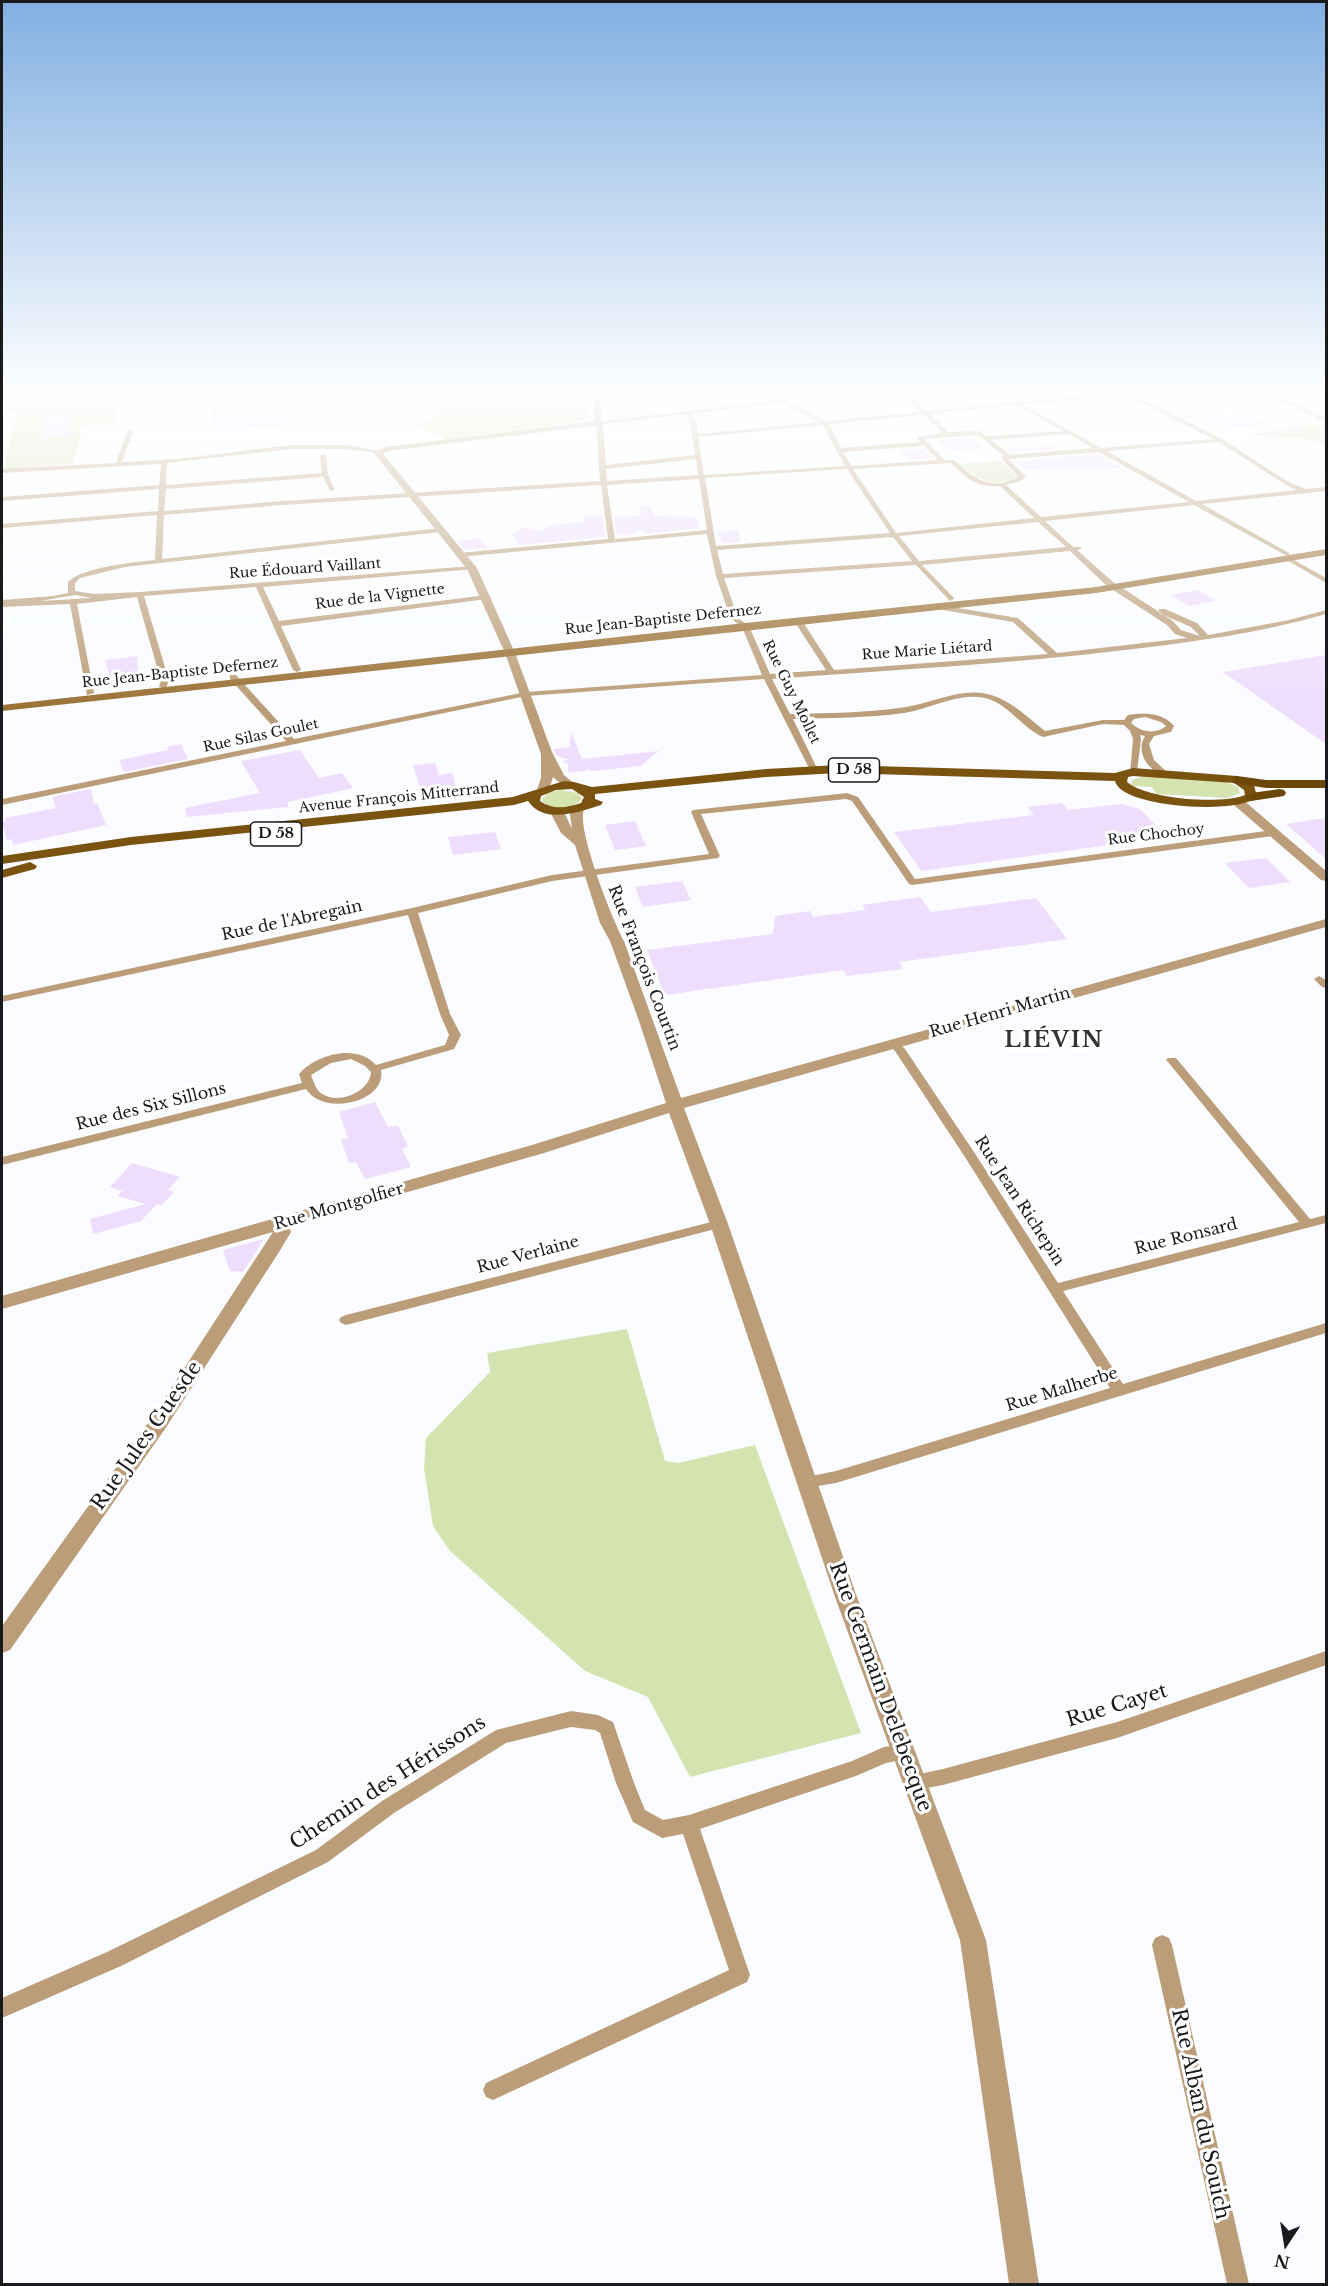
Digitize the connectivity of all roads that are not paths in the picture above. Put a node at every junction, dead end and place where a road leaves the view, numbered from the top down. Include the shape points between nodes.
1 (21, 498) edge
2 (162, 498) edge
3 (374, 498) edge
4 (413, 498) edge
5 (606, 498) edge
6 (705, 498) edge
7 (868, 498) edge
8 (1017, 498) edge
9 (1023, 498) edge
10 (1189, 498) edge
11 (1251, 498) edge
12 (2, 499) edge
13 (1199, 503) junction
14 (160, 513) junction
15 (1044, 520) junction
16 (2, 526) edge
17 (440, 530) junction
18 (711, 532) junction
19 (893, 535) junction
20 (612, 541) junction
21 (713, 548) junction
22 (1075, 548) junction
23 (1326, 549) edge
24 (459, 555) junction
25 (1287, 556) junction
26 (158, 560) junction
27 (917, 563) junction
28 (472, 568) junction
29 (720, 576) junction
30 (1326, 581) edge
31 (258, 584) junction
32 (1118, 585) junction
33 (140, 594) junction
34 (487, 597) junction
35 (68, 598) junction
36 (950, 599) junction
37 (2, 603) edge
38 (940, 607) junction
39 (1326, 612) edge
40 (798, 621) junction
41 (276, 624) junction
42 (741, 624) junction
43 (1202, 639) junction
44 (508, 650) junction
45 (1054, 656) junction
46 (297, 670) junction
47 (831, 671) junction
48 (767, 677) junction
49 (235, 680) junction
50 (163, 686) junction
51 (90, 693) junction
52 (526, 694) junction
53 (2, 703) edge
54 (2, 708) edge
55 (789, 717) junction
56 (1126, 723) junction
57 (1134, 730) junction
58 (1152, 734) junction
59 (293, 743) junction
60 (546, 752) junction
61 (814, 770) junction
62 (1164, 773) junction
63 (1127, 774) junction
64 (1237, 780) junction
65 (1326, 784) edge
66 (576, 787) junction
67 (1128, 790) junction
68 (1326, 791) edge
69 (539, 793) junction
70 (1251, 797) junction
71 (2, 802) edge
72 (1238, 802) junction
73 (516, 805) junction
74 (582, 807) junction
75 (550, 811) junction
76 (1274, 833) junction
77 (580, 843) junction
78 (36, 859) junction
79 (2, 860) edge
80 (589, 871) junction
81 (2, 874) edge
82 (1326, 878) edge
83 (412, 911) junction
84 (1326, 923) edge
85 (2, 999) edge
86 (893, 1043) junction
87 (1172, 1060) dead end
88 (377, 1068) junction
89 (309, 1085) junction
90 (675, 1105) junction
91 (2, 1161) edge
92 (1326, 1219) edge
93 (1307, 1223) junction
94 (279, 1224) junction
95 (719, 1224) junction
96 (1055, 1288) junction
97 (2, 1302) edge
98 (346, 1320) dead end
99 (1326, 1328) edge
100 (1116, 1385) junction
101 (806, 1482) junction
102 (2, 1643) edge
103 (1326, 1658) edge
104 (904, 1752) junction
105 (916, 1782) junction
106 (689, 1824) junction
107 (1162, 1945) dead end
108 (2, 2008) edge
109 (494, 2090) dead end
110 (1024, 2284) edge
111 (1238, 2284) edge

1 - 12 street
2 - 14 street
3 - 14 street
4 - 17 street
5 - 20 street
6 - 18 street, Rue Guy Mollet
7 - 19 street
8 - 15 street
9 - 15 street
10 - 13 street
11 - 13 street
13 - 15 street
13 - 25 street
14 - 16 street
14 - 26 street
15 - 19 street
15 - 22 street
17 - 24 street
17 - 26 street
18 - 20 street
18 - 21 street, Rue Guy Mollet
19 - 21 street
19 - 27 street
20 - 24 street
21 - 29 street, Rue Guy Mollet
22 - 27 street
22 - 32 street
23 - 25 main road, Rue Jean-Baptiste Defernez
24 - 28 street
25 - 30 street
25 - 32 main road, Rue Jean-Baptiste Defernez
26 - 35 street via 82,575 72,582
27 - 29 street
27 - 36 street
28 - 31 street, Rue Édouard Vaillant
28 - 34 street
29 - 42 street, Rue Guy Mollet
31 - 33 street, Rue Édouard Vaillant
31 - 41 street
32 - 36 main road, Rue Jean-Baptiste Defernez
32 - 38 main road, Rue Jean-Baptiste Defernez
32 - 43 street via 1178,632
32 - 43 street via 1194,626
33 - 35 street, Rue Édouard Vaillant
33 - 50 street via 165,681
34 - 41 street, Rue de la Vignette
34 - 44 street
35 - 37 street
35 - 51 street
36 - 42 main road, Rue Jean-Baptiste Defernez
38 - 40 main road, Rue Jean-Baptiste Defernez
38 - 45 street via 1016,620
39 - 43 street, Rue Marie Liétard
40 - 42 main road, Rue Jean-Baptiste Defernez
40 - 47 street
41 - 46 street
42 - 44 main road, Rue Jean-Baptiste Defernez
42 - 48 street, Rue Guy Mollet
43 - 45 street, Rue Marie Liétard
44 - 46 main road, Rue Jean-Baptiste Defernez
44 - 49 main road, Rue Jean-Baptiste Defernez
44 - 52 street
45 - 47 street, Rue Marie Liétard
46 - 49 main road, Rue Jean-Baptiste Defernez
47 - 48 street, Rue Marie Liétard
48 - 52 street, Rue Marie Liétard
48 - 55 street, Rue Guy Mollet
49 - 50 main road, Rue Jean-Baptiste Defernez
49 - 54 main road, Rue Jean-Baptiste Defernez
49 - 59 street
50 - 51 main road, Rue Jean-Baptiste Defernez
51 - 53 main road, Rue Jean-Baptiste Defernez
52 - 59 street, Rue Silas Goulet
52 - 60 street
55 - 56 street via 902,711 972,695 1002,701 1043,734 1102,722
55 - 61 street, Rue Guy Mollet
56 - 57 street
56 - 58 street via 1131,717 1146,715 1168,723 1168,730
57 - 58 street
57 - 63 street via 1137,739
58 - 62 street via 1145,745 1149,761
59 - 71 street, Rue Silas Goulet
60 - 66 street via 559,777
60 - 69 street via 547,778
61 - 63 main road, D 58
61 - 66 main road, D 58 via 592,790
62 - 63 main road
62 - 64 main road
63 - 67 main road via 1121,783
64 - 65 highway
64 - 70 main road via 1250,788
66 - 69 main road via 556,786
66 - 74 main road via 590,796
67 - 72 main road via 1150,797
67 - 74 main road, D 58 via 814,781 606,800
68 - 70 highway
69 - 73 main road, D 58
69 - 75 main road via 537,805
70 - 72 main road
72 - 76 street
73 - 75 main road, D 58
73 - 78 main road, Avenue François Mitterrand / D 58
74 - 75 main road
74 - 77 street via 576,814
75 - 77 street via 560,815 566,830
76 - 80 street, Rue Chochoy via 912,882 855,800 837,796 696,812 715,856
76 - 82 street
77 - 80 street, Rue François Courtin
78 - 79 main road, D 58
78 - 81 main road, D 58
80 - 83 street, Rue de l'Abregain
80 - 90 street, Rue François Courtin
83 - 85 street, Rue de l'Abregain
83 - 88 street via 445,1014 456,1035 450,1047
84 - 86 street, Rue Henri Martin
86 - 90 street, Rue Henri Martin
86 - 96 street, Rue Jean Richepin
87 - 93 street
88 - 89 street via 368,1060 333,1057 305,1074
88 - 89 street via 374,1085 351,1099 321,1099
89 - 91 street, Rue des Six Sillons
90 - 94 street, Rue Montgolfier
90 - 95 street, Rue Germain Delebecque
92 - 93 street, Rue Ronsard
93 - 96 street, Rue Ronsard
94 - 97 street, Rue Montgolfier
94 - 102 street, Rue Jules Guesde via 282,1232 273,1248 158,1424
95 - 98 street, Rue Verlaine
95 - 101 street, Rue Germain Delebecque
96 - 100 street, Rue Jean Richepin
99 - 100 street, Rue Malherbe
100 - 101 street, Rue Malherbe via 836,1477
101 - 104 street, Rue Germain Delebecque
103 - 105 street, Rue Cayet via 1117,1730
104 - 105 street, Rue Germain Delebecque
104 - 106 street via 884,1755
105 - 110 street, Rue Germain Delebecque via 973,1940
106 - 108 street, Chemin des Hérissons via 662,1829 639,1816 607,1728 571,1719 531,1728 502,1736 452,1765 322,1856 114,1959
106 - 109 street via 740,1975
107 - 111 street, Rue Alban du Souich

